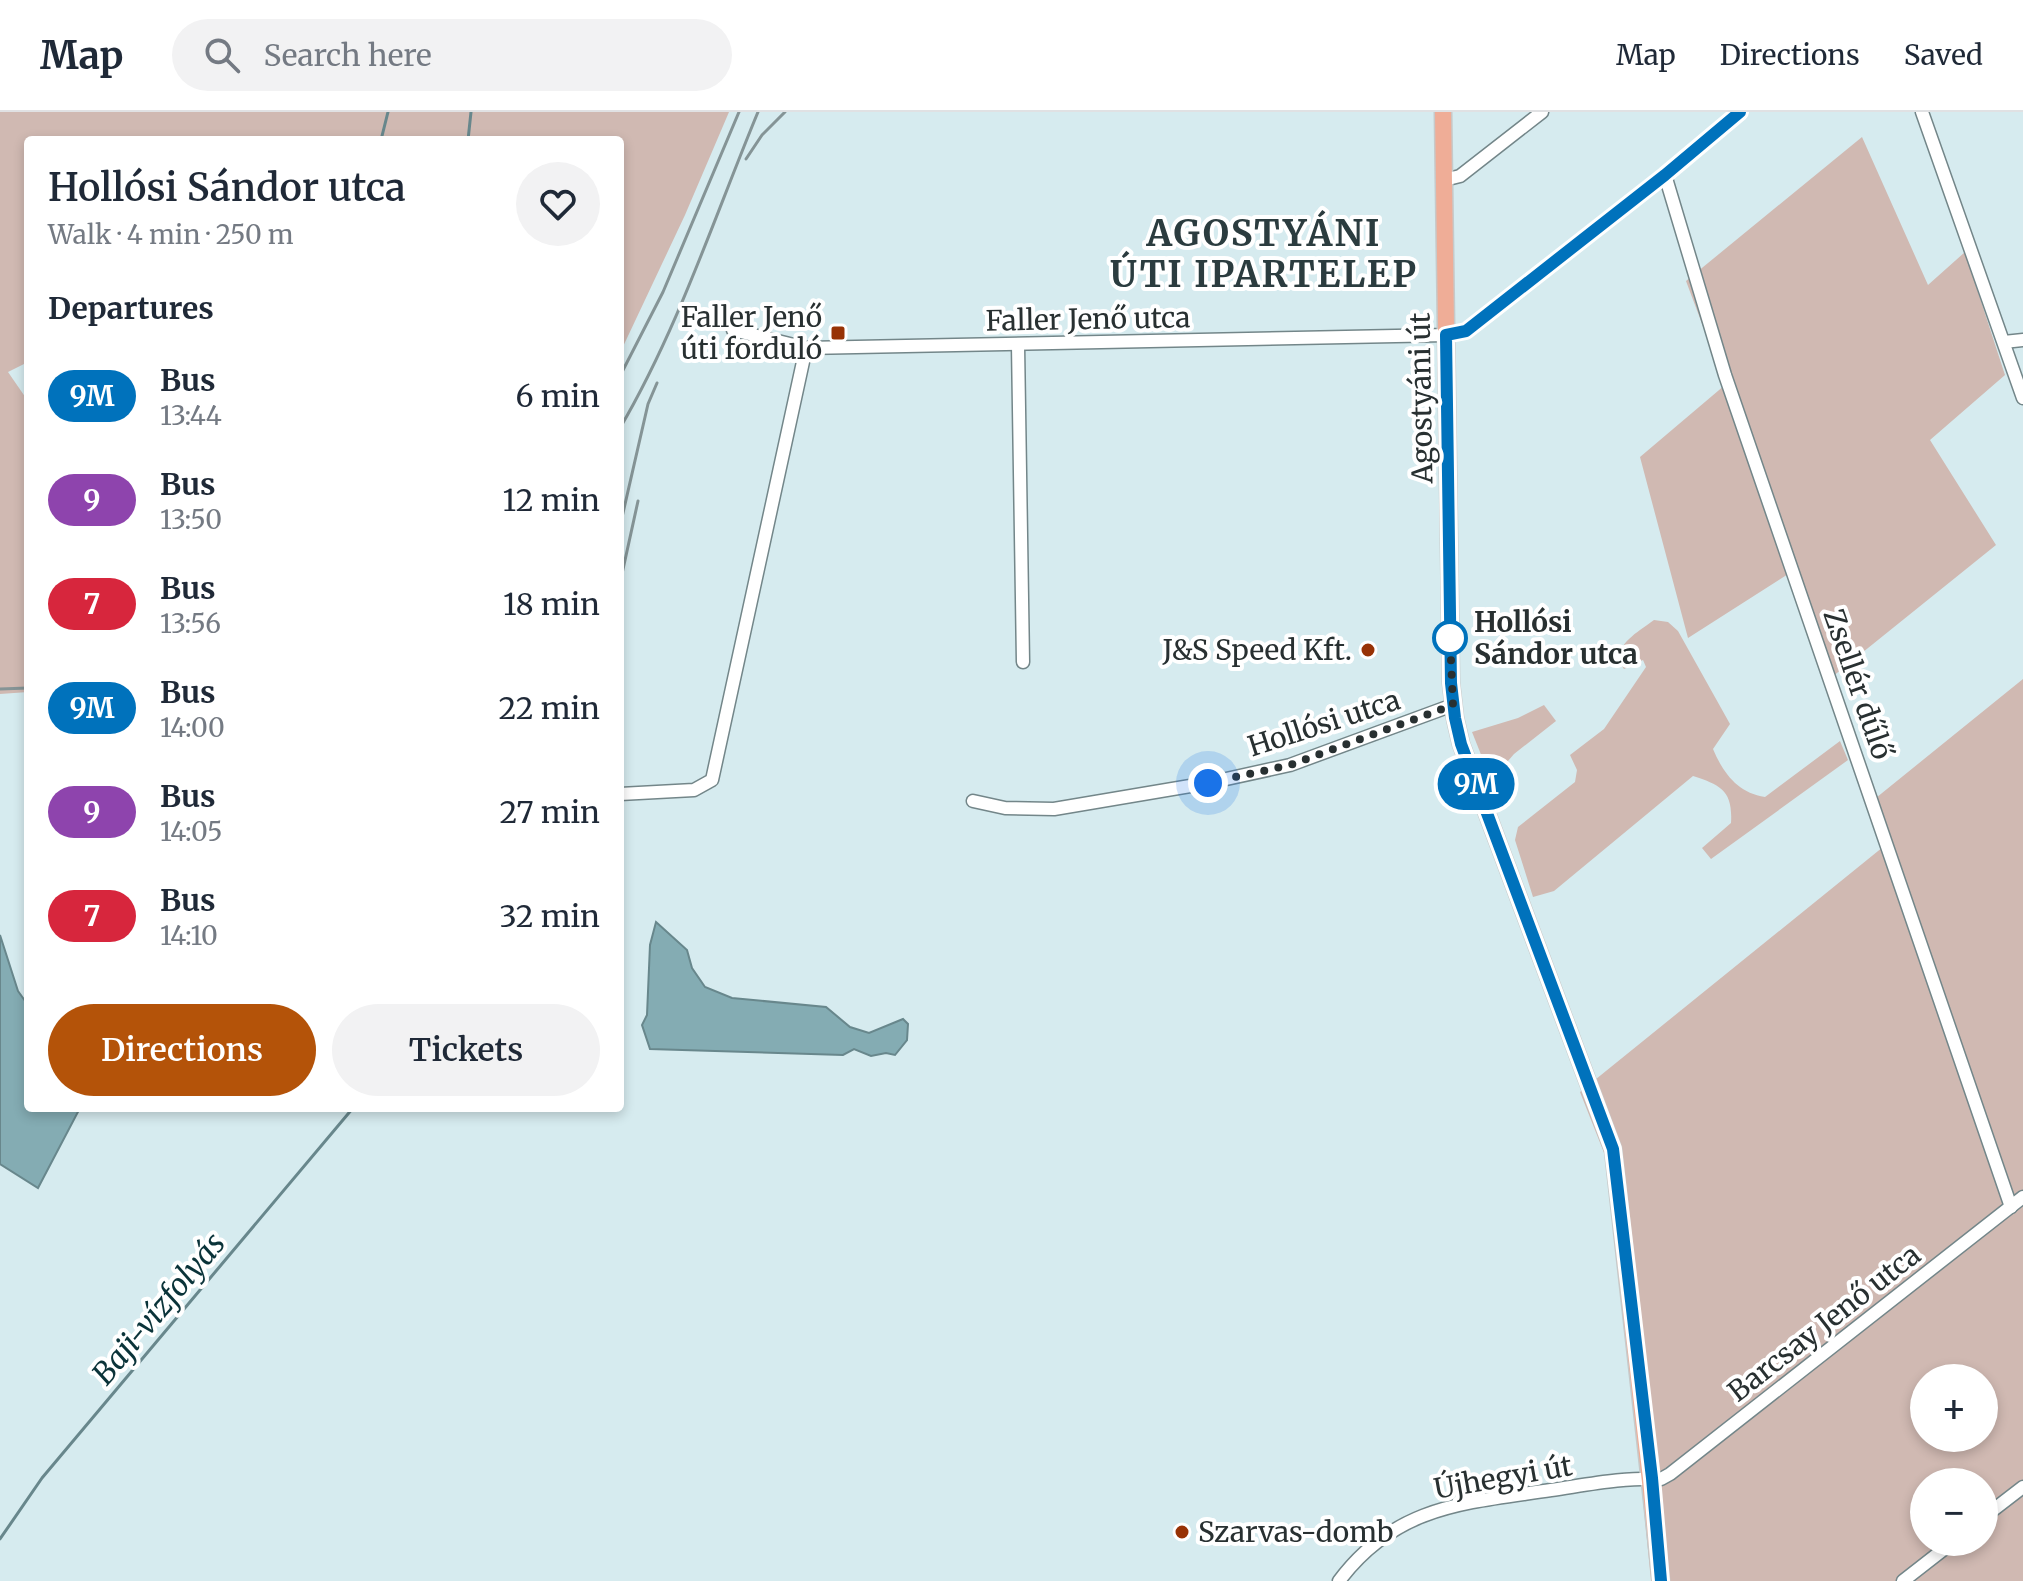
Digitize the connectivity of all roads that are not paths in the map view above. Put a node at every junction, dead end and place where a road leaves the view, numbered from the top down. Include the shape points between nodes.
1 (1443, 112) edge
2 (1542, 112) edge
3 (1740, 112) edge
4 (1922, 112) edge
5 (1665, 175) junction
6 (1444, 180) junction
7 (733, 330) dead end
8 (1446, 335) junction
9 (2023, 340) edge
10 (2004, 342) junction
11 (1018, 345) junction
12 (806, 348) junction
13 (2023, 398) edge
14 (1023, 662) dead end
15 (1453, 705) junction
16 (624, 794) edge
17 (973, 801) dead end
18 (2023, 1197) edge
19 (2011, 1207) junction
20 (1652, 1478) junction
21 (2023, 1487) edge
22 (1998, 1506) edge
23 (1935, 1556) edge
24 (1339, 1581) edge
25 (1661, 1581) edge
26 (1903, 1581) edge

1 - 6 main road, Agostyáni út
2 - 6 street via 1460,176
3 - 5 street
4 - 10 street
5 - 8 street via 1466,331
5 - 19 street, Zsellér dűlő via 1725,375
6 - 8 main road, Agostyáni út
7 - 12 street, Faller Jenő utca
8 - 11 street, Faller Jenő utca
8 - 15 main road, Agostyáni út
9 - 10 street
10 - 13 street
11 - 12 street, Faller Jenő utca
11 - 14 street
12 - 16 street via 712,780 694,790
15 - 17 street, Hollósi utca via 1290,765 1208,783 1054,809
15 - 20 main road, Agostyáni út via 1461,744 1613,1149
18 - 19 street, Barcsay Jenő utca
19 - 20 street, Barcsay Jenő utca via 1670,1474
20 - 24 street, Újhegyi út via 1437,1509 1380,1539
20 - 25 main road, Agostyáni út
21 - 22 street
23 - 26 street

